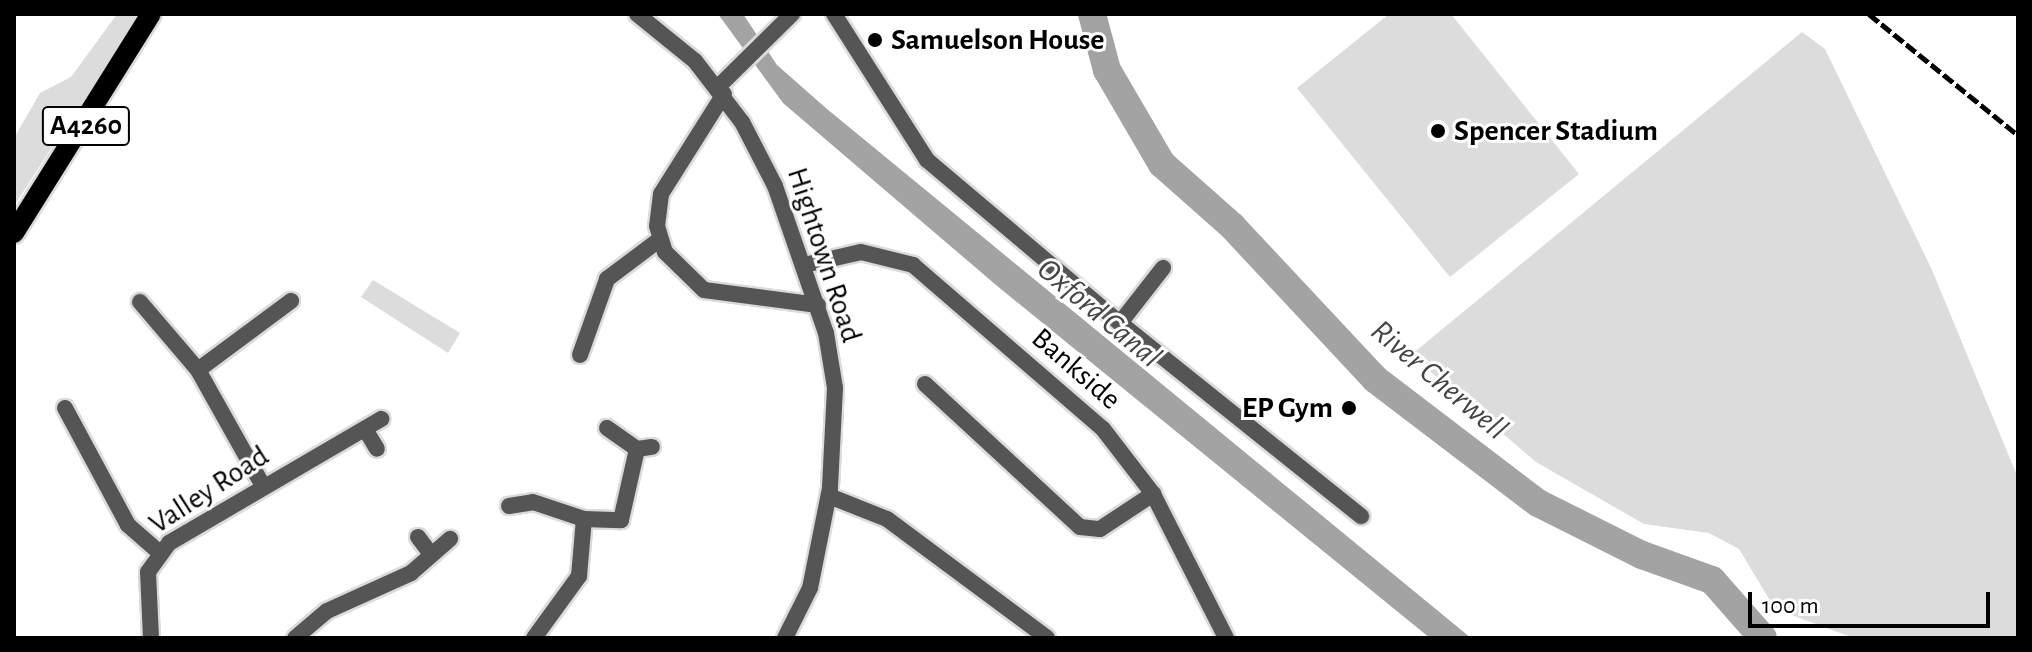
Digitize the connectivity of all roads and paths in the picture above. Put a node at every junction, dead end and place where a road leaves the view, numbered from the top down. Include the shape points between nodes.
1 (151, 14) edge
2 (637, 14) edge
3 (792, 14) edge
4 (834, 14) edge
5 (721, 90) junction
6 (14, 233) edge
7 (660, 239) junction
8 (804, 265) junction
9 (1163, 268) dead end
10 (291, 301) dead end
11 (140, 302) dead end
12 (818, 305) junction
13 (1120, 323) junction
14 (580, 355) dead end
15 (198, 370) junction
16 (925, 384) dead end
17 (65, 408) dead end
18 (381, 419) dead end
19 (607, 428) dead end
20 (365, 429) junction
21 (377, 449) dead end
22 (263, 486) junction
23 (1153, 494) junction
24 (829, 496) junction
25 (509, 506) dead end
26 (1361, 516) dead end
27 (584, 519) junction
28 (418, 537) dead end
29 (450, 539) dead end
30 (160, 553) junction
31 (431, 554) junction
32 (151, 638) edge
33 (295, 638) edge
34 (534, 638) edge
35 (785, 638) edge
36 (1047, 638) edge
37 (1226, 638) edge

1 - 6 main road, A4260
2 - 5 street, Hightown Road
3 - 5 street
4 - 13 street via 927,160
5 - 7 street via 666,182 656,214
5 - 8 street, Hightown Road via 775,186
7 - 12 street via 681,274 704,290
7 - 14 street via 607,279
8 - 12 street, Hightown Road
8 - 23 street, Bankside via 861,252 913,265 1103,429
9 - 13 street
10 - 15 street
11 - 15 street
12 - 24 street, Hightown Road via 835,388
13 - 26 street
15 - 22 street
16 - 23 street via 1080,527 1100,529
17 - 30 street via 118,510
18 - 20 street, Valley Road
19 - 27 street via 645,448 621,520
20 - 21 street
20 - 22 street, Valley Road
22 - 30 street, Valley Road
23 - 37 street, Bankside
24 - 35 street, Hightown Road via 810,588
24 - 36 street via 887,519
25 - 27 street via 533,502
27 - 34 street via 579,576
28 - 31 street
29 - 31 street
30 - 32 street, Valley Road via 146,593
31 - 33 street via 411,573 327,611

